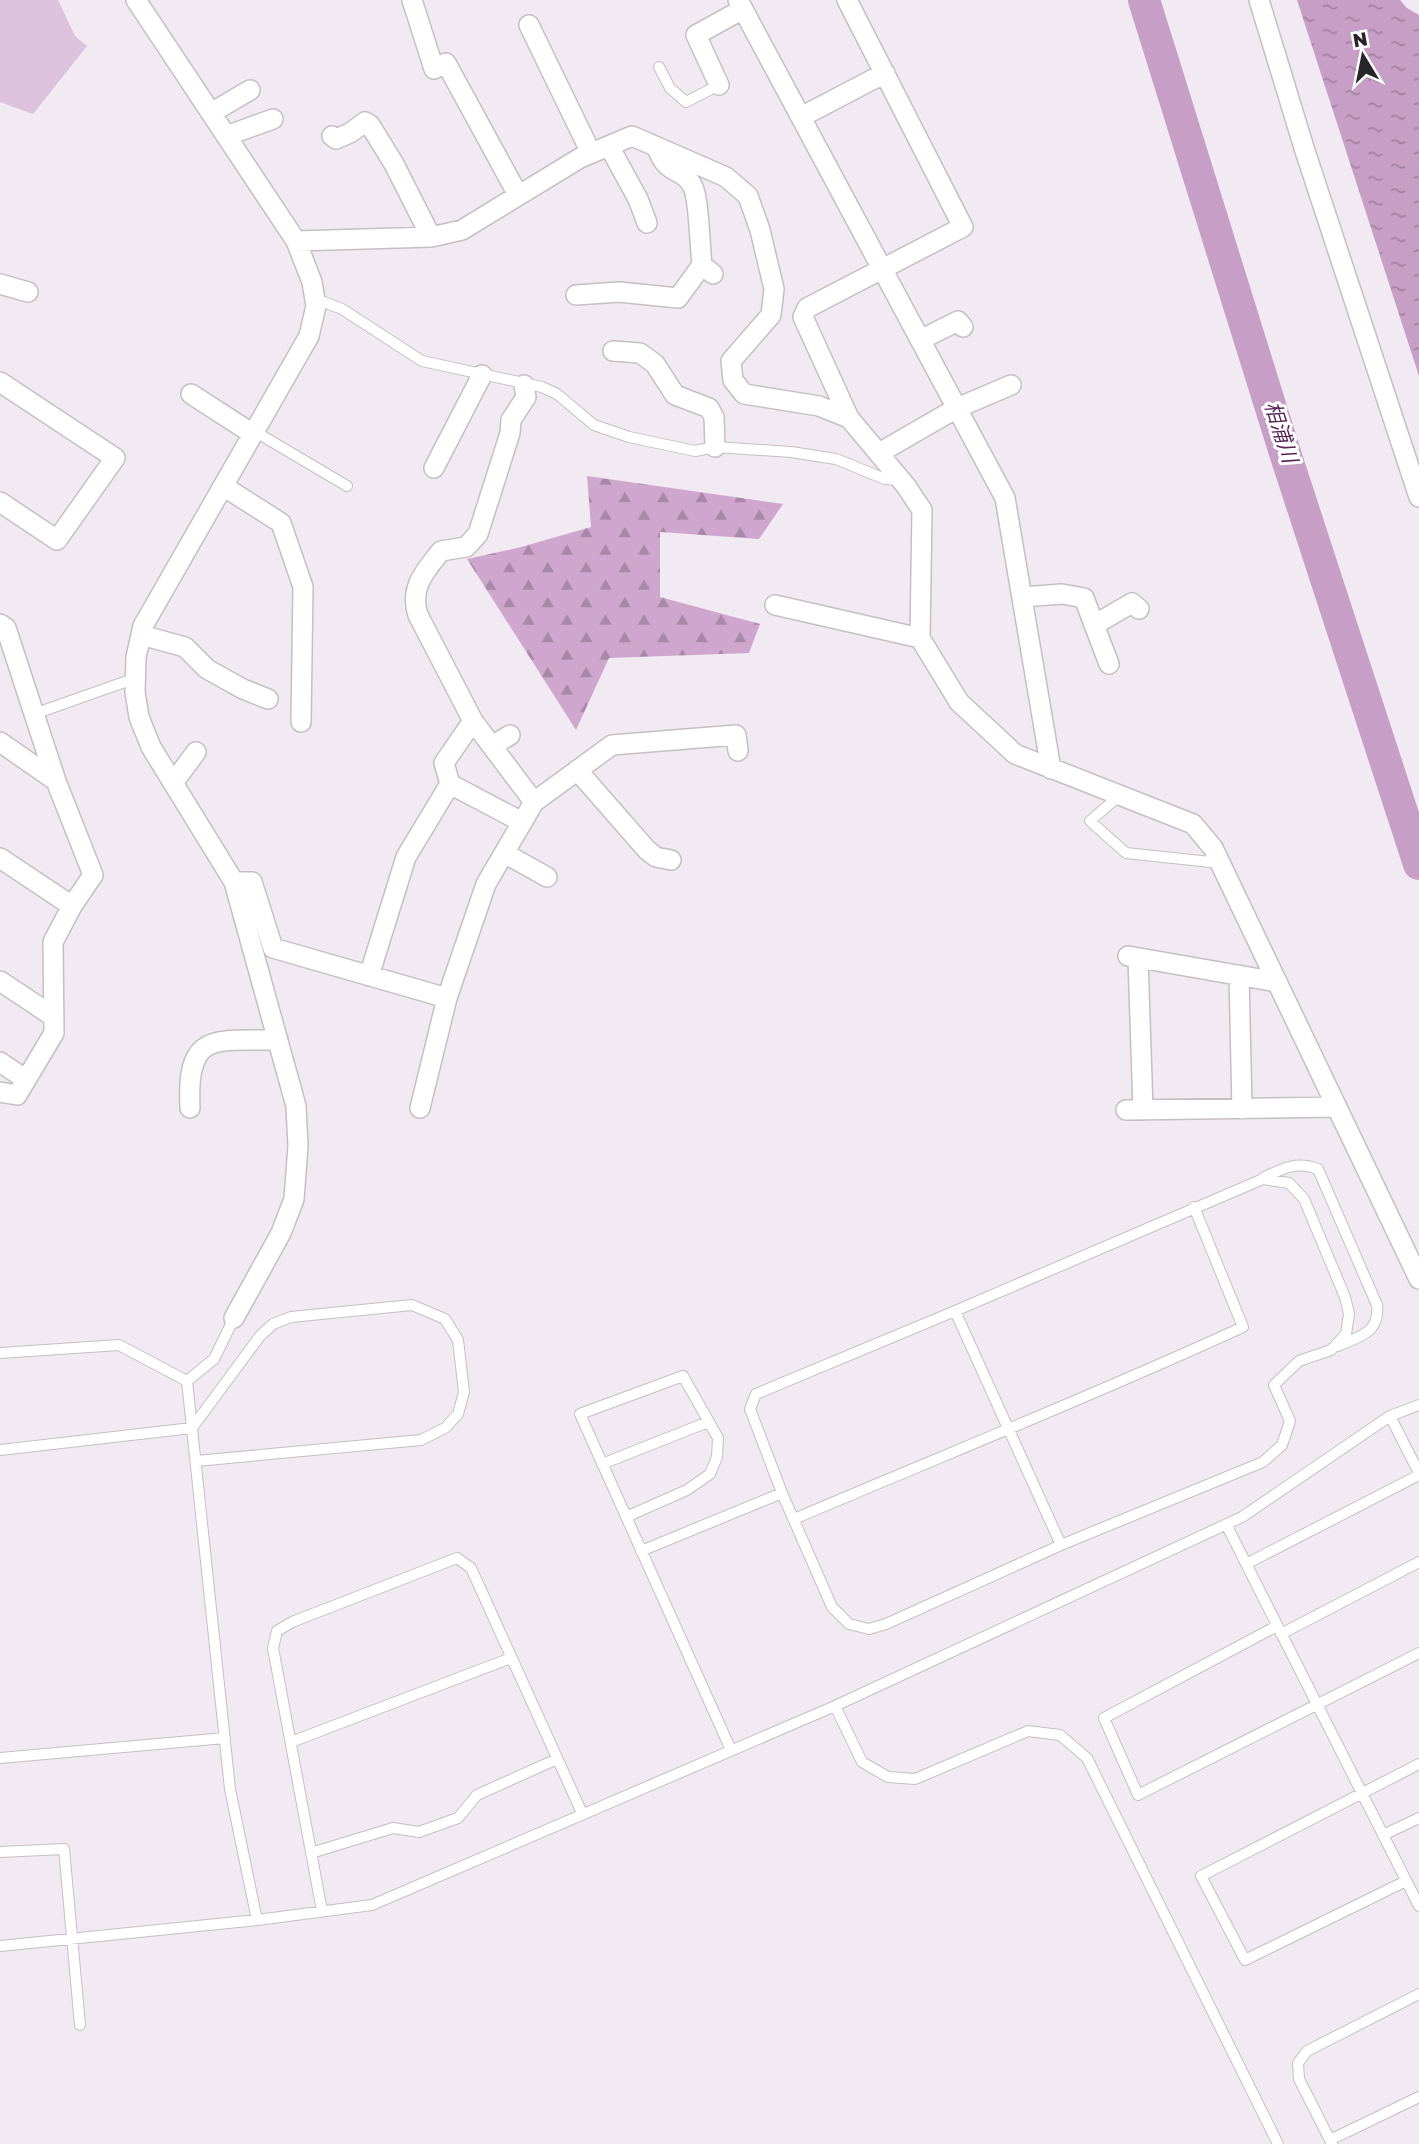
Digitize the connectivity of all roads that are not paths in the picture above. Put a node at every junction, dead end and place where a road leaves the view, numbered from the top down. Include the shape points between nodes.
1 (412, 0) edge
2 (847, 0) edge
3 (1259, 0) edge
4 (140, 2) edge
5 (741, 5) edge
6 (529, 25) dead end
7 (659, 67) dead end
8 (885, 74) junction
9 (719, 85) joint
10 (250, 90) dead end
11 (211, 114) junction
12 (801, 117) junction
13 (273, 119) dead end
14 (226, 136) junction
15 (332, 136) dead end
16 (657, 147) junction
17 (600, 150) junction
18 (518, 195) junction
19 (647, 223) dead end
20 (431, 237) junction
21 (296, 241) junction
22 (882, 268) junction
23 (0, 284) edge
24 (29, 292) dead end
25 (576, 296) dead end
26 (315, 299) junction
27 (959, 321) dead end
28 (920, 340) junction
29 (613, 351) dead end
30 (482, 375) junction
31 (0, 382) edge
32 (524, 385) junction
33 (1011, 385) dead end
34 (191, 394) dead end
35 (957, 408) junction
36 (849, 418) junction
37 (254, 433) junction
38 (715, 447) junction
39 (879, 453) junction
40 (434, 468) dead end
41 (902, 480) junction
42 (223, 486) junction
43 (347, 486) dead end
44 (1419, 497) edge
45 (0, 502) edge
46 (1021, 597) junction
47 (775, 605) dead end
48 (1139, 609) dead end
49 (0, 624) edge
50 (1094, 625) junction
51 (141, 635) junction
52 (920, 638) junction
53 (1109, 664) dead end
54 (136, 678) junction
55 (268, 699) dead end
56 (34, 714) junction
57 (473, 721) junction
58 (301, 722) dead end
59 (510, 734) dead end
60 (0, 742) edge
61 (492, 746) junction
62 (738, 751) dead end
63 (196, 752) dead end
64 (1051, 769) junction
65 (577, 770) junction
66 (57, 781) junction
67 (173, 783) junction
68 (450, 783) junction
69 (1119, 795) junction
70 (534, 802) junction
71 (522, 822) junction
72 (504, 853) junction
73 (0, 858) edge
74 (671, 860) dead end
75 (1220, 863) junction
76 (547, 877) dead end
77 (234, 882) junction
78 (72, 906) junction
79 (1239, 975) junction
80 (369, 976) junction
81 (0, 981) edge
82 (1277, 982) junction
83 (447, 998) junction
84 (54, 1017) junction
85 (278, 1040) junction
86 (0, 1062) edge
87 (25, 1079) junction
88 (0, 1092) edge
89 (418, 1096) dead end
90 (1337, 1107) junction
91 (190, 1108) dead end
92 (1242, 1108) junction
93 (1263, 1179) junction
94 (1194, 1207) junction
95 (1419, 1279) edge
96 (955, 1311) junction
97 (234, 1318) joint
98 (1331, 1350) junction
99 (0, 1353) edge
100 (187, 1381) junction
101 (1419, 1405) edge
102 (1390, 1416) junction
103 (708, 1422) junction
104 (1009, 1427) junction
105 (192, 1428) junction
106 (0, 1450) edge
107 (196, 1461) junction
108 (602, 1464) junction
109 (1419, 1474) edge
110 (782, 1493) junction
111 (626, 1517) junction
112 (794, 1519) junction
113 (1226, 1524) junction
114 (1061, 1545) junction
115 (641, 1551) junction
116 (1419, 1562) edge
117 (1246, 1564) junction
118 (1279, 1630) junction
119 (1419, 1653) edge
120 (511, 1658) junction
121 (1317, 1705) junction
122 (835, 1706) junction
123 (225, 1738) junction
124 (291, 1742) junction
125 (731, 1750) junction
126 (0, 1758) edge
127 (557, 1759) junction
128 (1419, 1764) edge
129 (1362, 1793) junction
130 (582, 1813) junction
131 (1419, 1818) edge
132 (1383, 1835) junction
133 (0, 1852) edge
134 (311, 1853) junction
135 (1406, 1881) junction
136 (1419, 1906) edge
137 (322, 1911) junction
138 (257, 1920) junction
139 (72, 1939) junction
140 (0, 1946) edge
141 (1419, 1993) edge
142 (80, 2025) dead end
143 (1419, 2097) edge
144 (1331, 2142) edge
145 (1278, 2144) edge

1 - 18 street via 434,69 446,63
2 - 8 street
3 - 44 street
4 - 11 street
5 - 9 street via 696,35
5 - 12 street
6 - 17 street
7 - 9 lane via 670,88 686,102
8 - 12 street
8 - 22 street via 963,227
10 - 11 street
11 - 14 street
12 - 22 street
13 - 14 street
14 - 21 street
15 - 20 street via 350,134 365,122 370,125
16 - 17 street via 632,136
16 - 25 street via 661,161 694,188 708,270 678,298 619,292
16 - 36 street via 726,177 748,196 760,230 774,289 771,315 731,361 733,380 744,394 819,405
17 - 18 street
17 - 19 street via 638,199
18 - 20 street via 462,229
20 - 21 street
21 - 26 street
22 - 28 street
22 - 36 street via 807,308 803,317
23 - 24 street
26 - 30 lane via 342,309 422,361
26 - 37 street via 309,336
27 - 28 street
28 - 35 street
29 - 38 street via 640,353 655,364 675,395 709,408 714,417
30 - 32 lane
30 - 40 street
31 - 45 street via 115,458 57,540
32 - 38 lane via 557,394 594,425 629,437 695,451
32 - 57 street via 526,397 511,421 478,534 466,547 441,551 419,578 414,604 434,628
33 - 35 street
34 - 37 street
35 - 39 street
35 - 46 street via 1005,498
36 - 39 street
37 - 42 street
37 - 43 lane
38 - 41 lane via 836,459 884,479
39 - 41 street
41 - 52 street via 922,510
42 - 51 street
42 - 58 street via 281,523 303,587
46 - 50 street via 1062,594 1084,598
46 - 64 street
47 - 52 street
48 - 50 street via 1132,603
49 - 56 street via 6,628
50 - 53 street
51 - 54 street
51 - 55 street via 185,647 207,669
52 - 64 street via 959,702 1014,754
54 - 56 lane
54 - 67 street via 139,717
56 - 66 street
57 - 61 street
57 - 68 street via 444,763
59 - 61 street
60 - 66 street
61 - 70 street
62 - 65 street via 736,735 612,745
63 - 67 street
64 - 69 street
65 - 70 street
65 - 74 street via 647,850 656,858
66 - 78 street via 93,875
67 - 77 street
68 - 71 street
68 - 80 street via 406,857
69 - 75 street via 1194,824
69 - 75 lane via 1090,821 1126,853
70 - 71 street
71 - 72 street
72 - 76 street
72 - 83 street via 486,884
73 - 78 street
75 - 82 street
77 - 80 street via 252,882 273,948
77 - 85 street
78 - 84 street via 53,942
79 - 82 street
79 - 92 street
79 - 92 street via 1133,957 1135,1110
80 - 83 street
81 - 84 street
82 - 90 street
83 - 89 street
84 - 87 street via 54,1033
85 - 91 street via 217,1041 203,1048 192,1063
85 - 97 street via 296,1106 299,1146 294,1199 281,1233
86 - 87 street
87 - 88 street via 17,1095
90 - 92 street
90 - 95 street
93 - 94 lane
93 - 98 lane via 1289,1183 1304,1199 1345,1297 1349,1314 1346,1334
93 - 98 lane via 1286,1166 1318,1168 1377,1305 1372,1330
94 - 96 lane
94 - 104 lane via 1243,1327 1126,1381
96 - 104 lane
96 - 110 lane via 756,1394 750,1409
97 - 100 lane via 214,1359
98 - 114 lane via 1298,1361 1275,1385 1290,1421 1282,1445 1263,1462
99 - 100 lane via 118,1346
100 - 105 lane
101 - 102 lane
102 - 109 lane
102 - 113 lane
103 - 108 lane
103 - 108 lane via 683,1376 580,1414
103 - 111 lane via 718,1438 710,1474 687,1490
104 - 112 lane
104 - 114 lane
105 - 106 lane
105 - 107 lane
105 - 107 lane via 260,1336 291,1317 412,1305 445,1319 458,1339 464,1392 458,1414 445,1428 421,1440
107 - 123 lane
108 - 111 lane
109 - 117 lane
110 - 112 lane
110 - 115 lane
111 - 115 lane
112 - 114 lane via 832,1607 849,1624 869,1629
113 - 117 lane
113 - 122 lane
115 - 125 lane
116 - 118 lane
117 - 118 lane
118 - 121 lane
118 - 121 lane via 1104,1718 1138,1795
119 - 121 lane
120 - 124 lane
120 - 124 lane via 471,1568 457,1558 277,1631 273,1648
120 - 127 lane
121 - 129 lane
122 - 125 lane
122 - 145 lane via 862,1762 888,1777 915,1779 1028,1731 1060,1735 1087,1758
123 - 126 lane
123 - 138 lane via 230,1789
124 - 134 lane
125 - 130 lane
127 - 130 lane
127 - 134 lane via 477,1795 458,1818 419,1832 393,1828
128 - 129 lane
129 - 132 lane
129 - 135 lane via 1201,1877 1245,1960
130 - 137 lane via 372,1905
131 - 132 lane
132 - 135 lane
133 - 139 lane via 64,1849
134 - 137 lane
135 - 136 lane
137 - 138 lane
138 - 139 lane
139 - 140 lane
139 - 142 lane
141 - 144 lane via 1307,2051 1298,2063 1299,2080
143 - 144 lane

